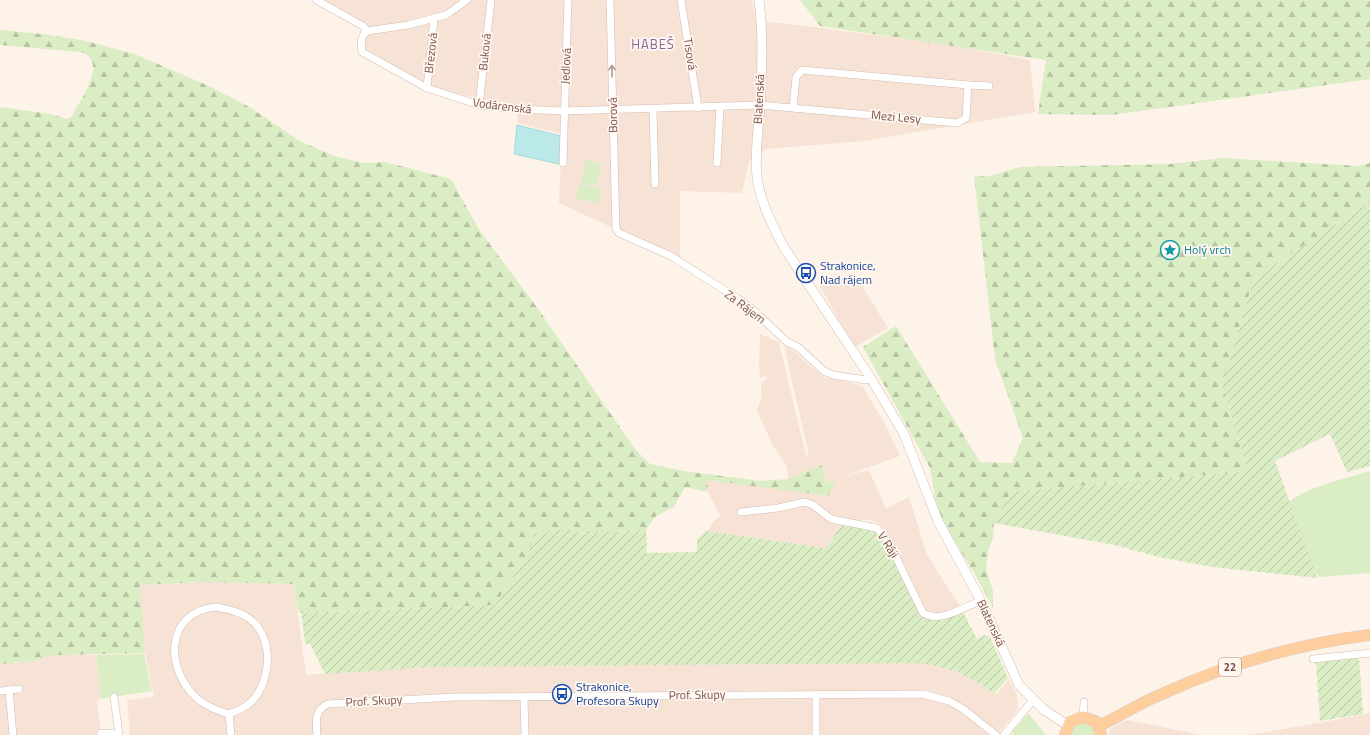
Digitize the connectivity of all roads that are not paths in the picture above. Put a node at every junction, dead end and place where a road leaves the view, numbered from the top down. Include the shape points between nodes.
1 (316, 0) edge
2 (467, 0) edge
3 (491, 0) edge
4 (568, 0) edge
5 (610, 0) edge
6 (681, 0) edge
7 (759, 0) edge
8 (434, 19) junction
9 (367, 31) junction
10 (968, 85) junction
11 (989, 86) dead end
12 (427, 88) junction
13 (479, 105) junction
14 (760, 106) junction
15 (720, 107) junction
16 (698, 108) junction
17 (793, 108) junction
18 (653, 109) junction
19 (612, 110) junction
20 (563, 111) junction
21 (563, 163) dead end
22 (717, 163) dead end
23 (655, 184) dead end
24 (616, 229) joint
25 (870, 377) junction
26 (741, 512) dead end
27 (981, 601) junction
28 (1370, 635) edge
29 (1370, 653) edge
30 (1313, 659) dead end
31 (19, 689) dead end
32 (9, 690) junction
33 (0, 691) edge
34 (816, 694) junction
35 (114, 697) dead end
36 (524, 697) junction
37 (1033, 700) junction
38 (1084, 702) dead end
39 (229, 714) junction
40 (1083, 717) junction
41 (1066, 730) edge
42 (1100, 731) edge
43 (101, 734) dead end
44 (119, 734) edge
45 (13, 735) edge
46 (231, 735) edge
47 (317, 735) edge
48 (525, 735) edge
49 (816, 735) edge
50 (996, 735) edge
51 (1004, 735) edge

1 - 9 street via 363,26
2 - 8 street via 446,15
3 - 13 street, Buková
4 - 20 street, Jedlová
19 -> 5 street, Borová
6 - 16 street, Tisová
7 - 14 street, Blatenská
8 - 9 street
8 - 12 street, Březová
9 - 12 street, Vodárenská via 362,34 362,52
10 - 11 street
10 - 17 street via 802,70 796,77
10 - 17 street, Mezi Lesy via 966,118 957,123
12 - 13 street, Vodárenská
13 - 20 street, Vodárenská
14 - 15 street, Vodárenská
14 - 17 street, Mezi Lesy
14 - 25 street, Blatenská via 756,152 757,178 762,198 782,246
15 - 16 street, Vodárenská
15 - 22 street
16 - 18 street, Vodárenská
18 - 19 street, Vodárenská
18 - 23 street
19 - 20 street, Vodárenská
19 - 24 street, Borová
20 - 21 street, Jedlová
24 - 25 street, Za Rájem via 619,233 671,256 740,300 824,371 833,375 866,380
25 - 27 street, Blatenská via 904,434 932,507
26 - 27 street, V Ráji via 805,502 831,519 874,526 889,543 924,614 938,617
27 - 37 street, Blatenská via 1015,678
28 - 42 main road, 22 via 1298,647 1228,667 1160,694
29 - 30 street
31 - 32 street
32 - 33 street
32 - 45 street
34 - 36 street, Prof. Skupy
34 - 49 street
34 - 50 street, Prof. Skupy via 916,694 937,697 963,710
35 - 44 street
36 - 47 street, Prof. Skupy via 455,697 328,704 320,708 317,714
36 - 48 street
37 - 41 street, Blatenská
37 - 51 street
38 - 40 street
39 - 39 street via 209,707 198,699 182,679 175,656 175,640 181,624 191,615 208,608 233,610 251,620 258,627 267,649 266,674 258,694 250,703
39 - 46 street
40 - 41 main road via 1074,719
40 - 42 main road, 22 via 1093,719
43 - 44 street

